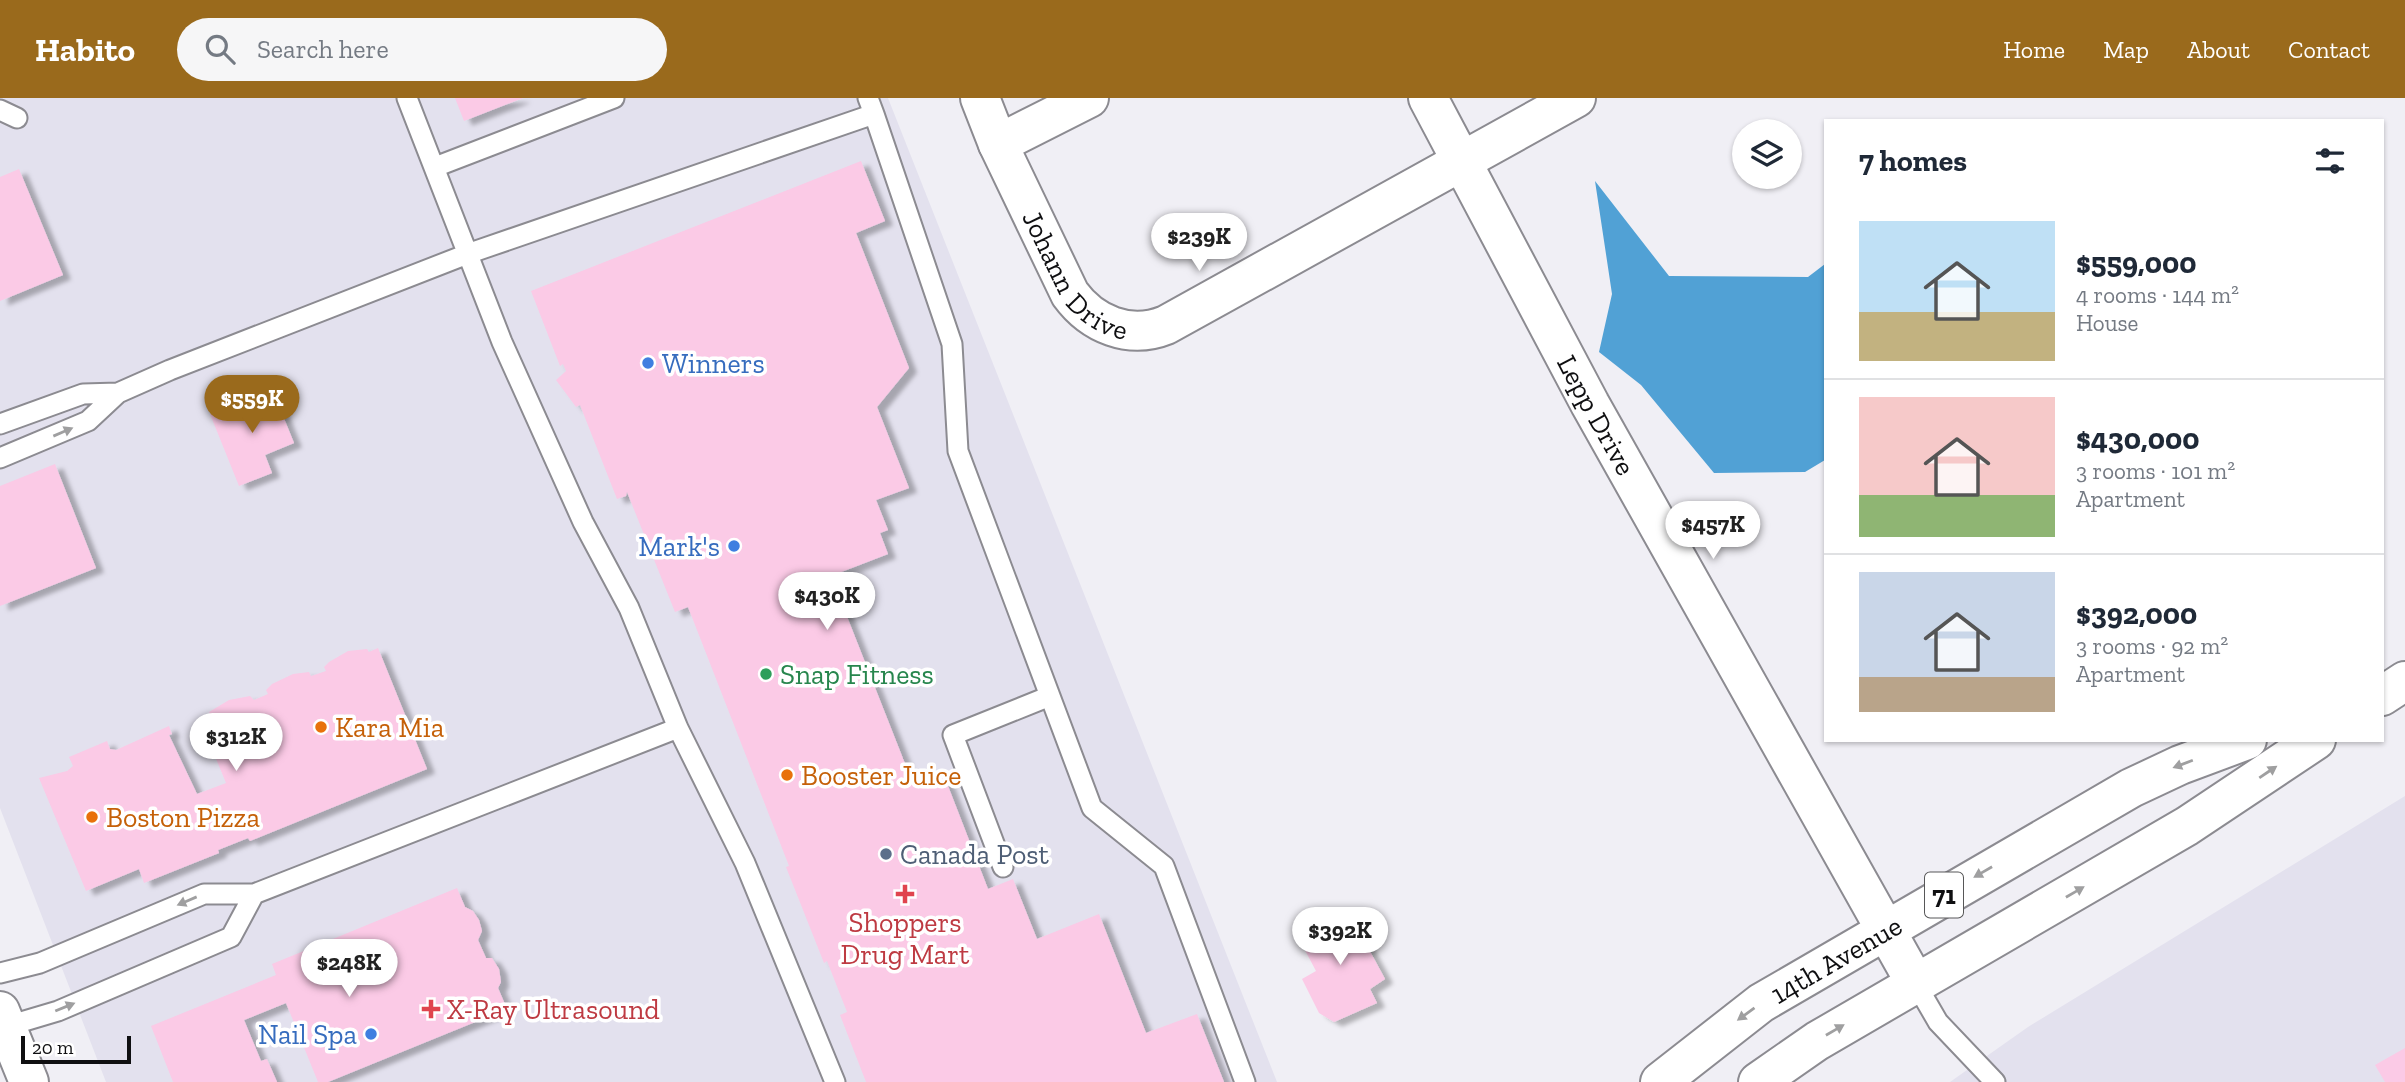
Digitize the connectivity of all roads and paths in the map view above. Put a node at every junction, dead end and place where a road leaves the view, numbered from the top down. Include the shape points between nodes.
1 (407, 98) edge
2 (614, 98) edge
3 (980, 98) edge
4 (1089, 98) edge
5 (1428, 98) edge
6 (1576, 98) edge
7 (871, 106) edge
8 (998, 144) junction
9 (1461, 164) junction
10 (435, 167) junction
11 (470, 253) junction
12 (118, 393) junction
13 (0, 424) edge
14 (0, 458) edge
15 (2405, 680) edge
16 (2384, 689) edge
17 (2384, 695) edge
18 (1050, 696) junction
19 (678, 728) junction
20 (2242, 742) edge
21 (2313, 742) edge
22 (1003, 867) dead end
23 (254, 894) junction
24 (1885, 929) junction
25 (0, 973) edge
26 (1916, 984) junction
27 (2, 1021) edge
28 (29, 1082) edge
29 (835, 1082) edge
30 (1245, 1082) edge
31 (1660, 1082) edge
32 (1758, 1082) edge
33 (1995, 1082) edge

1 - 10 lane
2 - 10 lane
3 - 8 street, Johann Drive
4 - 8 street
5 - 9 street, Lepp Drive
6 - 9 street, Johann Drive
7 - 11 lane
7 - 18 lane via 952,344 958,451
8 - 9 street, Johann Drive via 1070,294 1100,322 1133,330 1166,325
9 - 24 street, Lepp Drive via 1590,404
10 - 11 lane
11 - 12 lane
11 - 19 lane via 502,342 583,522 629,608
12 - 13 lane via 83,394
14 -> 12 lane via 88,421
15 - 16 street
15 - 17 street
18 - 22 lane via 953,735
18 - 30 lane via 1092,808 1164,866
19 - 23 lane
19 - 29 lane via 745,863
20 -> 24 street, 14th Avenue / 71 via 2142,782
26 -> 21 street, 71 via 2188,826
23 -> 25 lane via 204,894 40,963
27 -> 23 lane via 58,1011 231,937
24 - 26 street, Lepp Drive
24 -> 31 street, 14th Avenue / 71 via 1761,1003
32 -> 26 street, 71 via 1817,1041
26 - 33 lane via 1938,1022
27 - 28 street

